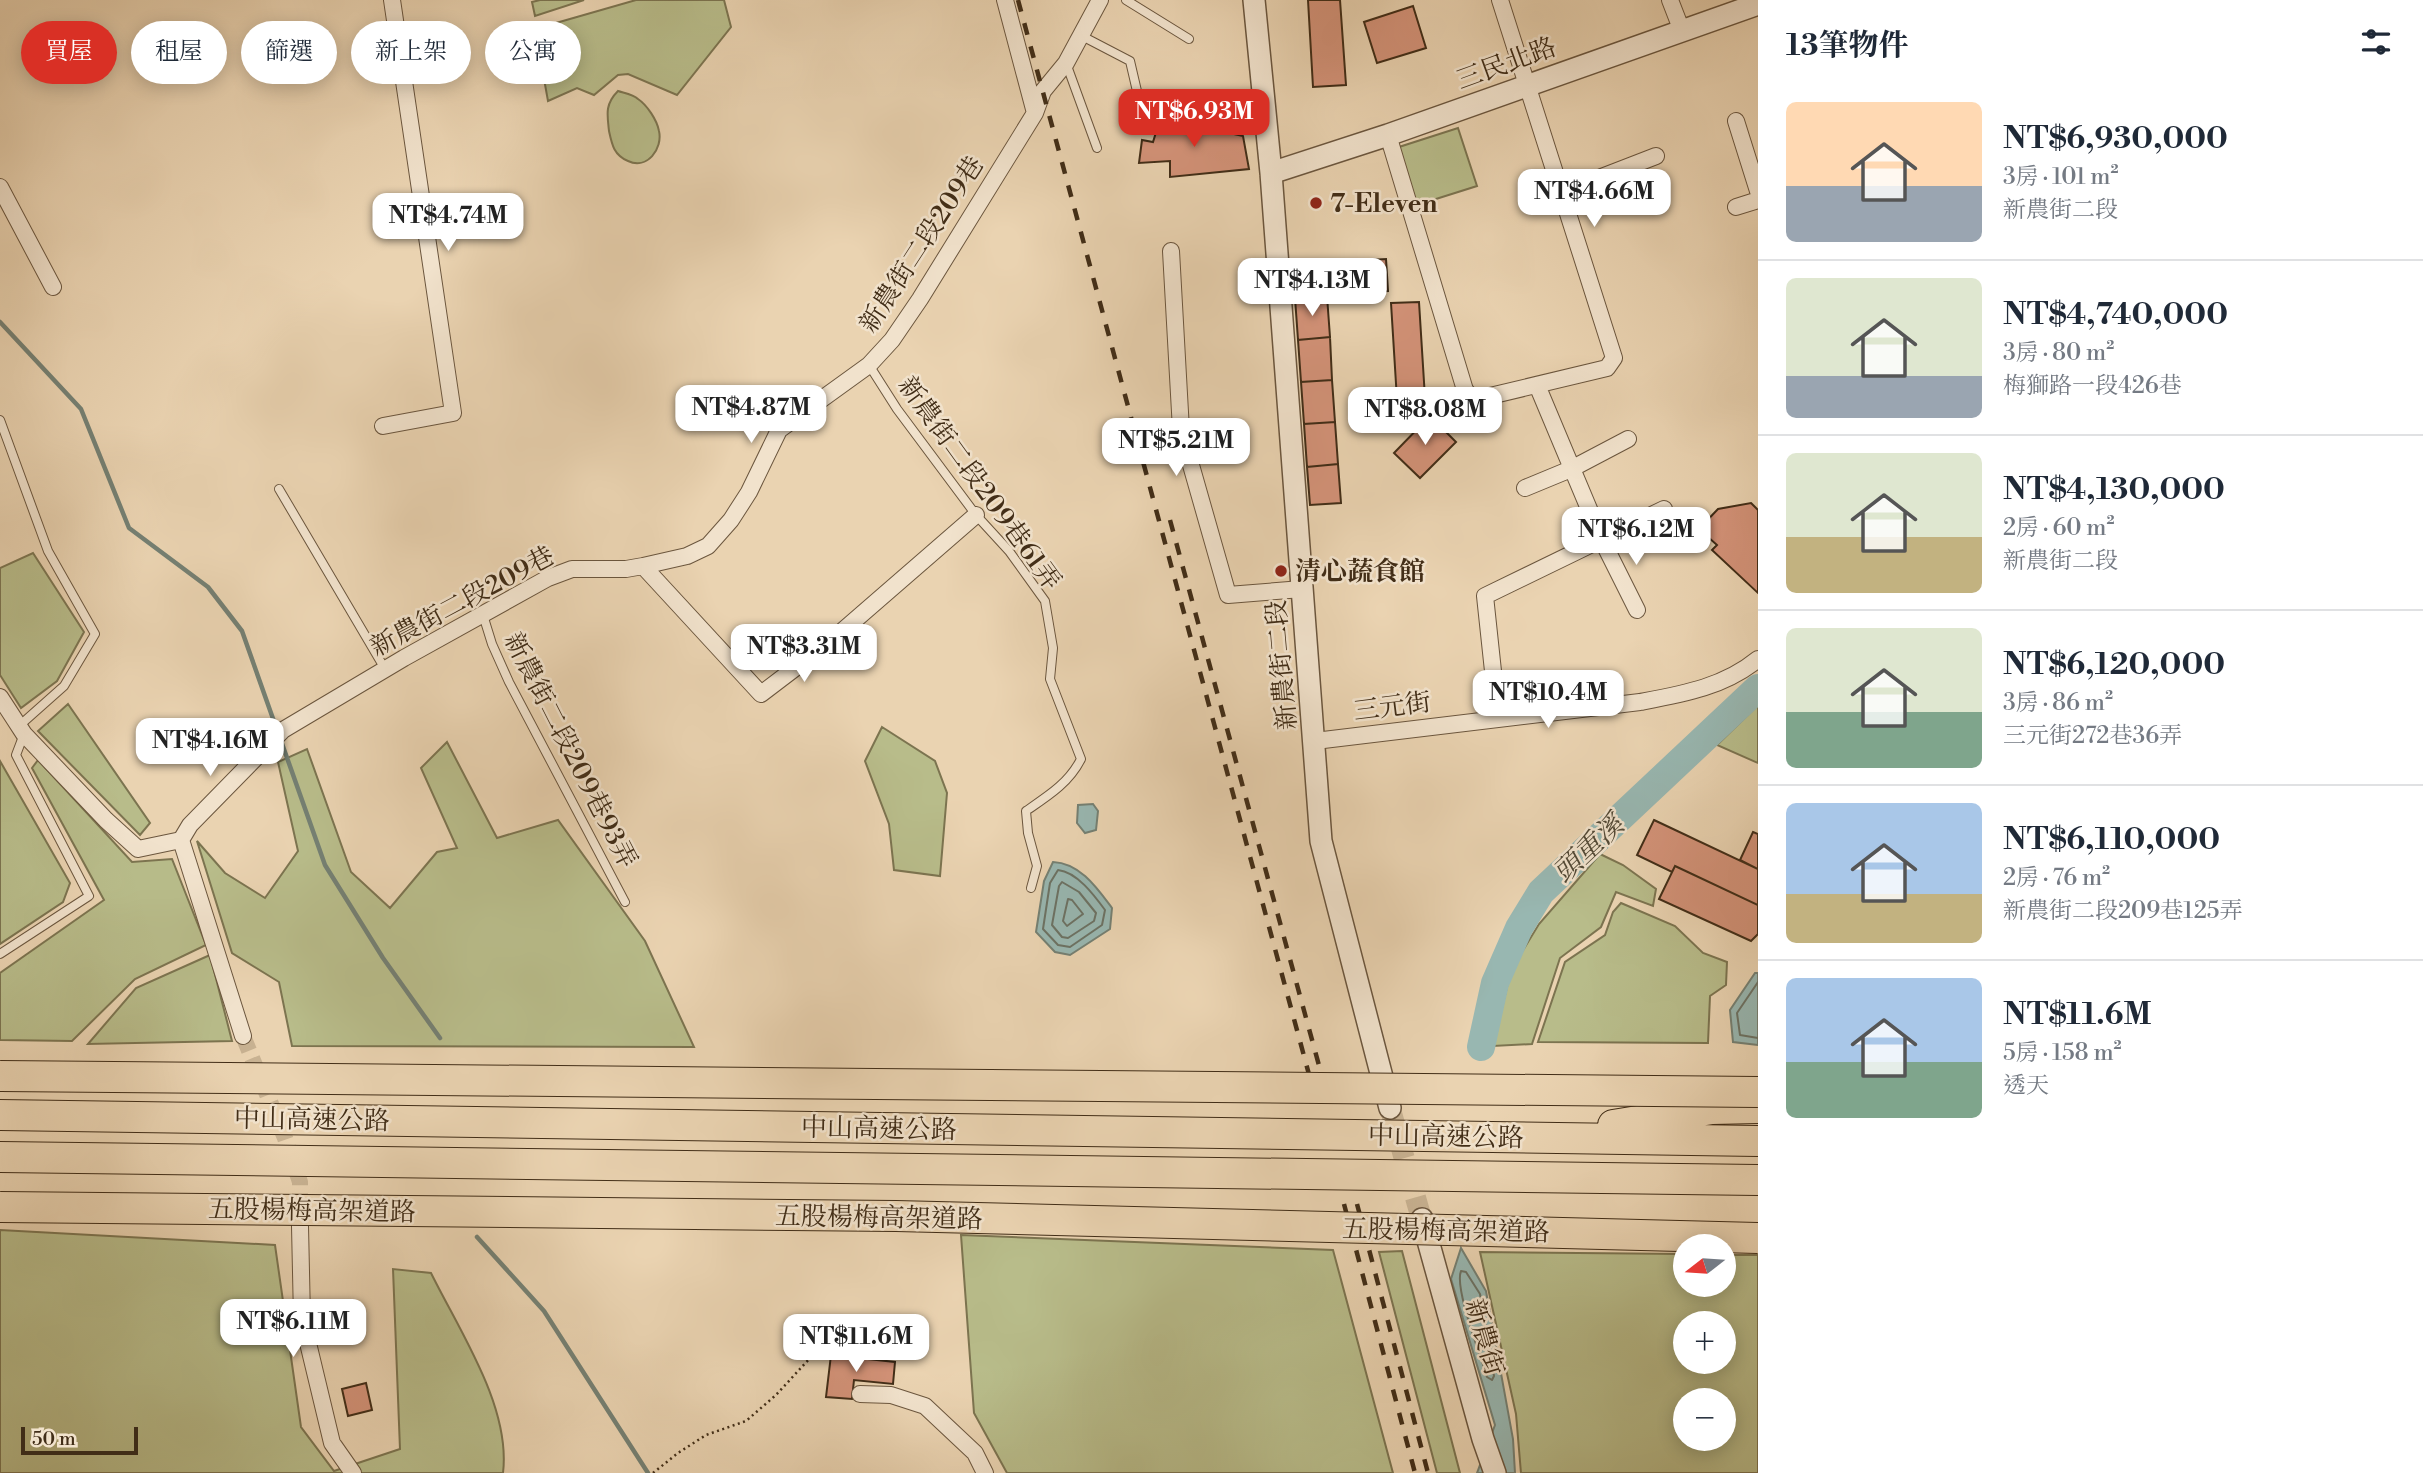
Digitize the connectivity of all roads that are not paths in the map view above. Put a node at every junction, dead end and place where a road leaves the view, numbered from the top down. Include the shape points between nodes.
1 (392, 0) edge
2 (1005, 0) edge
3 (1100, 0) edge
4 (1126, 0) edge
5 (1254, 0) edge
6 (1500, 0) edge
7 (1670, 0) edge
8 (1758, 4) edge
9 (1682, 31) junction
10 (1080, 35) junction
11 (1189, 39) dead end
12 (1066, 63) junction
13 (1528, 84) junction
14 (1035, 114) junction
15 (1143, 117) dead end
16 (1736, 121) dead end
17 (1388, 135) junction
18 (1097, 148) dead end
19 (1656, 156) dead end
20 (1271, 173) junction
21 (0, 187) edge
22 (1758, 191) edge
23 (1563, 192) junction
24 (1758, 200) edge
25 (1735, 207) dead end
26 (1171, 251) dead end
27 (54, 287) dead end
28 (869, 365) junction
29 (1537, 385) junction
30 (0, 420) edge
31 (383, 426) dead end
32 (1628, 439) dead end
33 (1571, 469) junction
34 (1525, 488) dead end
35 (279, 489) dead end
36 (1664, 509) dead end
37 (976, 515) junction
38 (1602, 540) junction
39 (643, 566) junction
40 (1302, 589) junction
41 (1637, 610) dead end
42 (483, 615) junction
43 (1758, 659) edge
44 (386, 669) junction
45 (0, 697) edge
46 (1498, 718) junction
47 (21, 730) junction
48 (1315, 741) junction
49 (181, 840) junction
50 (1031, 888) dead end
51 (625, 902) dead end
52 (0, 954) edge
53 (243, 1036) tunnel mouth
54 (0, 1076) edge
55 (1758, 1092) edge
56 (1390, 1108) tunnel mouth
57 (1758, 1108) edge
58 (0, 1115) edge
59 (1537, 1138) junction
60 (1758, 1141) edge
61 (0, 1157) edge
62 (1628, 1180) junction
63 (1758, 1180) edge
64 (1758, 1195) edge
65 (0, 1207) edge
66 (1421, 1217) tunnel mouth
67 (300, 1226) tunnel mouth
68 (1758, 1238) edge
69 (860, 1394) dead end
70 (353, 1473) edge
71 (985, 1473) edge
72 (1496, 1473) edge

1 - 31 street via 453,413
2 - 14 street
3 - 10 street, 新農街二段209巷
4 - 11 lane
5 - 20 street, 新農街二段
6 - 13 street
7 - 9 street
8 - 9 street, 三民北路
9 - 13 street, 三民北路
10 - 12 street, 新農街二段209巷
10 - 15 lane via 1130,61
12 - 14 street, 新農街二段209巷 via 1043,91
12 - 18 lane
13 - 17 street, 三民北路
13 - 23 street
14 - 28 street, 新農街二段209巷 via 920,299
16 - 22 street
17 - 20 street, 三民北路
17 - 29 street via 1465,390 1472,398
19 - 23 street
20 - 40 street, 新農街二段
21 - 27 street
23 - 29 street via 1614,358 1607,368
24 - 25 street
26 - 40 street via 1181,430 1228,596
28 - 37 lane, 新農街二段209巷61弄
28 - 39 street, 新農街二段209巷 via 779,430 749,492 708,546
29 - 33 street
30 - 47 lane via 48,551 95,634 64,686
32 - 33 street
33 - 34 street
33 - 38 street
35 - 44 lane
36 - 38 street
37 - 39 street via 832,640 761,694
37 - 50 lane, 新農街二段209巷61弄 via 1045,601 1053,648 1050,679 1082,759 1074,774 1026,811 1037,866
38 - 41 street
38 - 46 street via 1485,596
39 - 42 street, 新農街二段209巷 via 572,569
40 - 48 street, 新農街二段
42 - 44 street, 新農街二段209巷
42 - 51 lane, 新農街二段209巷93弄 via 509,682
43 - 46 street, 三元街 via 1713,685 1677,695
44 - 49 street, 新農街二段209巷 via 283,730 190,825
45 - 47 street
46 - 48 street, 三元街
47 - 49 street via 138,849
47 - 52 lane via 16,755 89,897
48 - 56 street, 新農街二段 via 1321,841
49 - 53 street
54 - 55 highway, bridge
57 - 59 highway via 1712,1110
58 - 59 highway, 中山高速公路
59 - 60 highway, 中山高速公路
61 - 62 highway, 中山高速公路
62 - 63 highway, 中山高速公路
62 - 64 highway
65 - 68 highway, 五股楊梅高架道路, bridge via 896,1216
66 - 72 street, 新農街
67 - 70 street via 302,1318 332,1443
69 - 71 street via 891,1395 925,1406 975,1453

